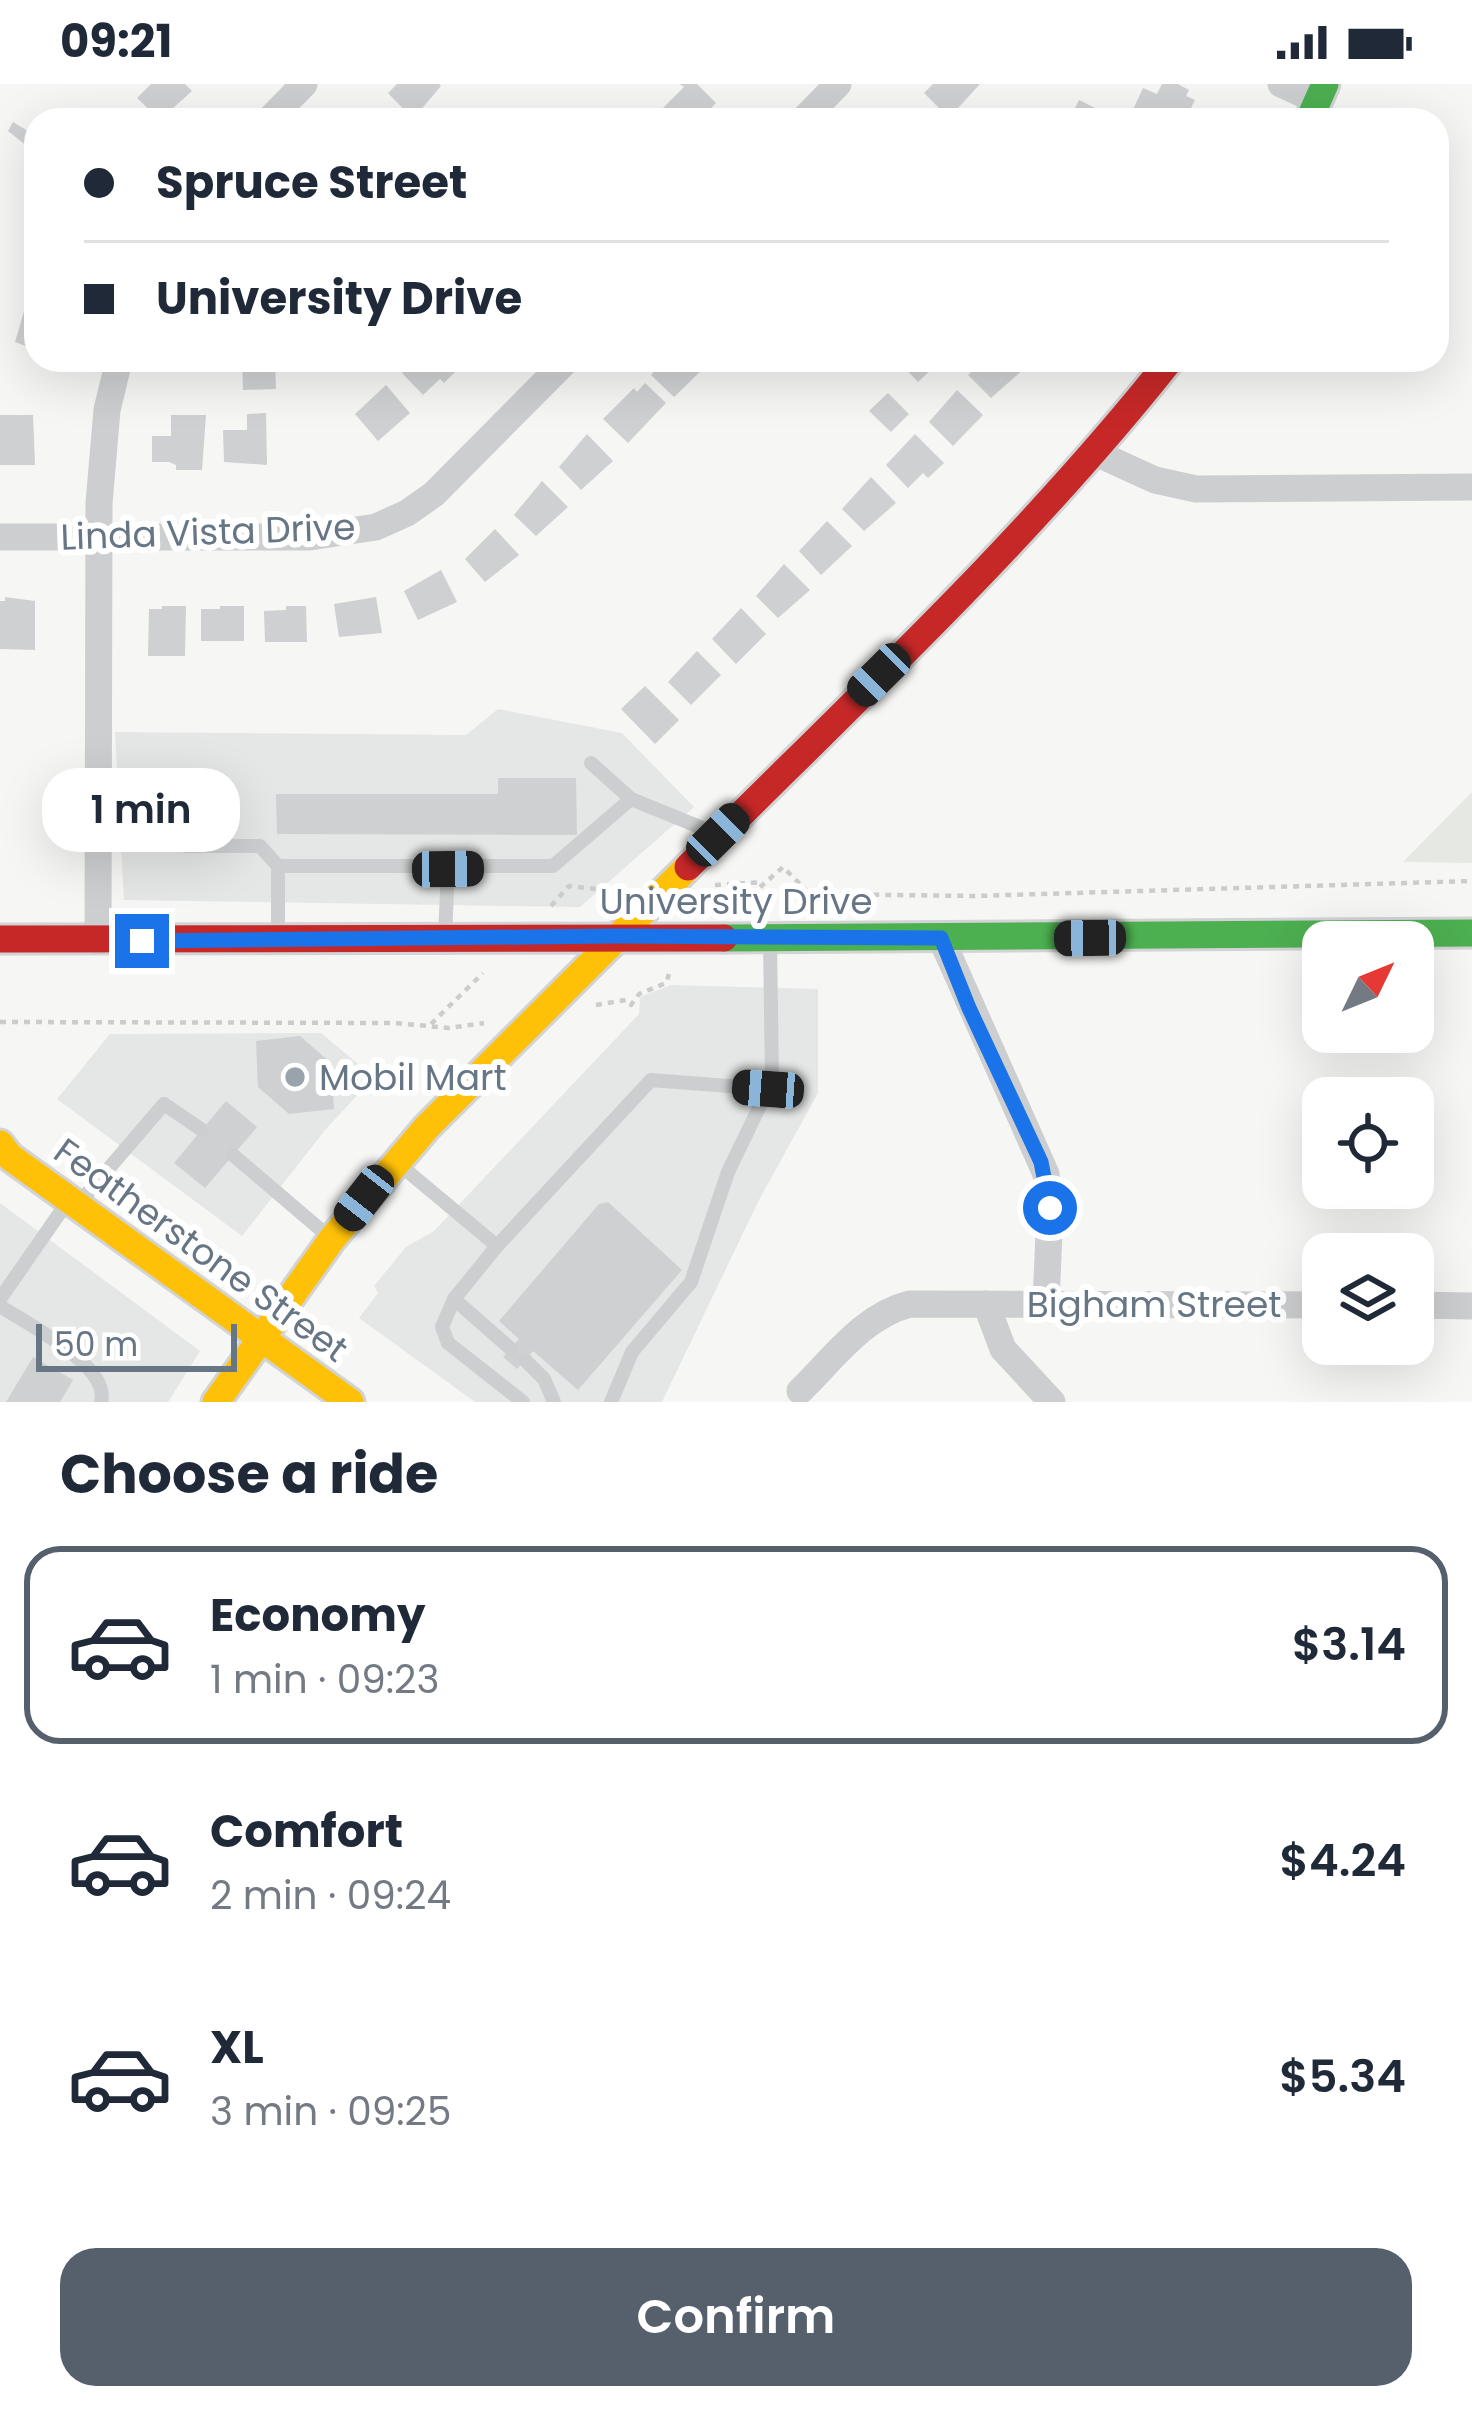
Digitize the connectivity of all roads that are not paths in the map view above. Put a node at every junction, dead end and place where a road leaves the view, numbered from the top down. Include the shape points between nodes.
1 (304, 84) edge
2 (838, 84) edge
3 (1281, 84) edge
4 (1317, 102) edge
5 (280, 108) edge
6 (815, 108) edge
7 (117, 372) edge
8 (555, 372) edge
9 (1160, 372) edge
10 (1096, 453) junction
11 (1472, 487) edge
12 (0, 536) edge
13 (99, 536) junction
14 (592, 763) dead end
15 (631, 799) junction
16 (718, 835) junction
17 (186, 846) dead end
18 (278, 866) junction
19 (448, 869) junction
20 (1472, 933) edge
21 (616, 936) junction
22 (770, 937) junction
23 (941, 938) junction
24 (0, 939) edge
25 (445, 940) junction
26 (98, 941) junction
27 (278, 941) junction
28 (768, 1089) junction
29 (202, 1130) dead end
30 (3, 1152) edge
31 (233, 1155) dead end
32 (397, 1162) junction
33 (73, 1202) junction
34 (332, 1239) junction
35 (496, 1246) junction
36 (454, 1298) junction
37 (0, 1302) edge
38 (986, 1304) junction
39 (1046, 1304) junction
40 (1302, 1305) edge
41 (1434, 1305) edge
42 (1472, 1306) edge
43 (260, 1339) junction
44 (511, 1348) dead end
45 (525, 1360) dead end
46 (800, 1391) dead end
47 (101, 1402) edge
48 (216, 1402) edge
49 (350, 1402) edge
50 (524, 1402) edge
51 (554, 1402) edge
52 (611, 1402) edge
53 (1052, 1402) edge

1 - 5 street
2 - 6 street
3 - 4 street
7 - 13 street via 102,444
8 - 13 street, Linda Vista Drive via 434,494 376,527 310,537
9 - 10 main road
10 - 11 street via 1196,488
10 - 16 main road
12 - 13 street, Linda Vista Drive
13 - 26 street
14 - 15 lane
15 - 16 lane
15 - 19 lane via 553,866
16 - 21 main road
17 - 18 lane via 260,846
18 - 19 lane
18 - 27 lane
19 - 25 lane
20 - 23 main road, University Drive
21 - 22 main road, University Drive
21 - 25 main road, University Drive
21 - 32 main road
22 - 23 main road, University Drive
22 - 28 lane
23 - 39 street via 1046,1174
24 - 26 main road, University Drive
25 - 27 main road, University Drive
26 - 27 main road, University Drive
28 - 35 lane via 652,1080
28 - 52 lane via 728,1172 691,1282 632,1352
29 - 33 lane via 164,1104
30 - 33 main road, Featherstone Street
31 - 34 lane
32 - 34 main road
32 - 35 lane
33 - 37 lane
33 - 43 main road, Featherstone Street
34 - 43 main road
35 - 36 lane
36 - 44 lane
36 - 50 lane via 442,1327 448,1343
37 - 47 lane via 86,1364 99,1377
38 - 39 street, Bigham Street
38 - 46 street, Bigham Street via 893,1309
38 - 53 street via 1003,1349
39 - 40 street, Bigham Street
41 - 42 street
43 - 48 main road
43 - 49 main road, Featherstone Street
45 - 51 lane

